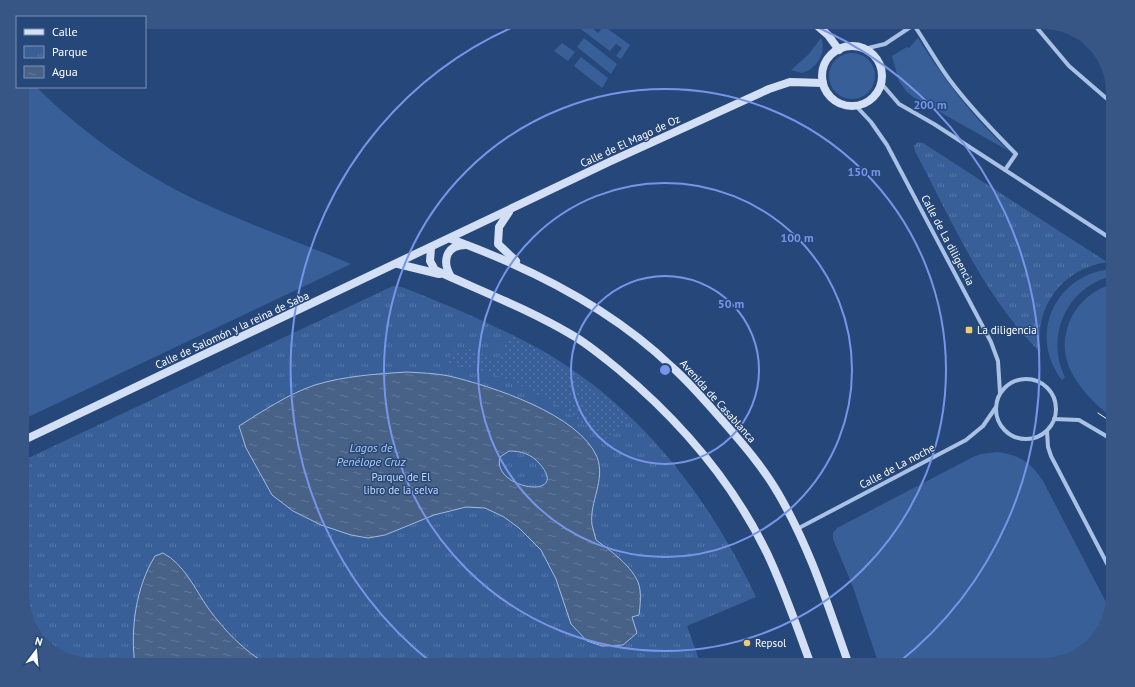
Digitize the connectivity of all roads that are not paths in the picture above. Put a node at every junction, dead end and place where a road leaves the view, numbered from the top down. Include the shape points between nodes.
1 (821, 29) edge
2 (908, 29) edge
3 (917, 29) edge
4 (1038, 29) edge
5 (864, 49) junction
6 (839, 50) junction
7 (823, 83) junction
8 (881, 83) junction
9 (1106, 98) edge
10 (856, 106) junction
11 (1005, 170) junction
12 (510, 210) junction
13 (1106, 235) edge
14 (451, 239) junction
15 (468, 245) junction
16 (431, 248) junction
17 (398, 264) junction
18 (524, 268) junction
19 (452, 278) junction
20 (1000, 393) junction
21 (996, 407) junction
22 (1054, 419) junction
23 (1047, 431) junction
24 (1106, 436) edge
25 (29, 438) edge
26 (797, 529) junction
27 (1106, 562) edge
28 (808, 658) edge
29 (847, 658) edge

1 - 6 main road
2 - 5 street via 885,44
3 - 11 street via 962,95 1016,154
4 - 9 street via 1069,66
5 - 6 main road via 849,47
5 - 8 main road via 879,64
6 - 7 main road via 826,61 822,74
7 - 10 main road via 828,95 834,100 848,106
7 - 12 main road, Calle de El Mago de Oz via 797,81 778,85
8 - 10 main road via 874,97
8 - 11 street via 899,104
10 - 20 street, Calle de La diligencia via 871,122 891,151 986,333 998,361
11 - 13 street
12 - 14 main road, Calle de El Mago de Oz
12 - 18 main road via 499,227 498,244
14 - 15 main road, Avenida de Casablanca
14 - 16 main road, Calle de Salomón y la reina de Saba
15 - 18 main road, Avenida de Casablanca
15 - 19 main road via 454,248 448,253 445,267
16 - 17 main road, Calle de Salomón y la reina de Saba
16 - 19 main road via 431,265 435,270
17 - 19 main road
17 - 25 main road, Calle de Salomón y la reina de Saba
18 - 26 main road, Avenida de Casablanca via 592,306 671,366 743,444 777,492
19 - 28 main road via 501,298 573,335 630,379 665,412 696,446 744,512 767,553
20 - 21 street
20 - 22 street via 1017,380 1038,382 1052,397
21 - 23 street via 997,420 1010,435 1028,440
21 - 26 street, Calle de La noche via 983,426 966,440
22 - 23 street
22 - 24 street via 1079,420
23 - 27 street via 1051,456
26 - 29 main road, Avenida de Casablanca via 823,588

